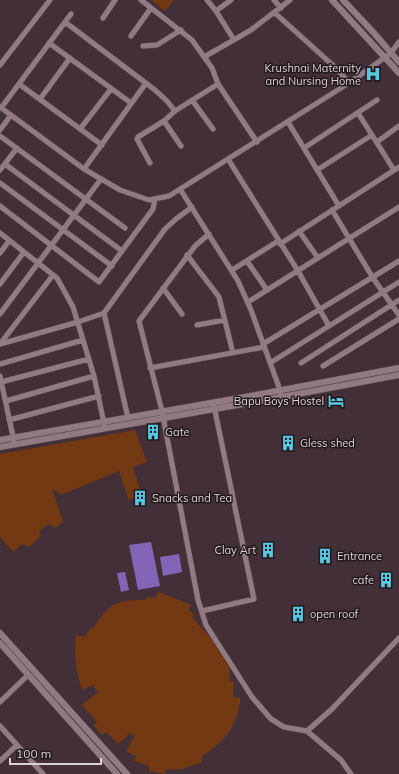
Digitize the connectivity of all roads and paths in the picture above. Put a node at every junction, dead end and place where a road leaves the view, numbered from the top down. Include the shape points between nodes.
1 (50, 0) edge
2 (115, 0) edge
3 (141, 0) edge
4 (207, 0) edge
5 (231, 0) edge
6 (274, 0) edge
7 (290, 0) edge
8 (332, 0) edge
9 (343, 0) edge
10 (151, 8) junction
11 (281, 8) junction
12 (216, 11) junction
13 (275, 13) junction
14 (71, 14) dead end
15 (103, 18) dead end
16 (65, 22) junction
17 (180, 30) junction
18 (131, 36) dead end
19 (234, 40) junction
20 (399, 42) edge
21 (49, 43) junction
22 (142, 46) dead end
23 (391, 53) junction
24 (204, 57) junction
25 (385, 57) junction
26 (70, 58) junction
27 (399, 62) edge
28 (0, 65) edge
29 (399, 73) edge
30 (146, 83) junction
31 (349, 83) junction
32 (19, 84) junction
33 (218, 84) junction
34 (110, 89) junction
35 (40, 99) junction
36 (192, 100) junction
37 (377, 100) dead end
38 (131, 103) junction
39 (1, 107) edge
40 (175, 111) junction
41 (358, 113) junction
42 (11, 115) junction
43 (164, 120) junction
44 (288, 122) junction
45 (399, 126) edge
46 (80, 129) junction
47 (213, 129) dead end
48 (0, 130) edge
49 (372, 135) junction
50 (0, 136) edge
51 (257, 142) junction
52 (377, 142) junction
53 (102, 145) junction
54 (181, 146) dead end
55 (17, 148) junction
56 (304, 148) junction
57 (228, 159) junction
58 (150, 163) dead end
59 (5, 164) junction
60 (84, 169) junction
61 (396, 169) edge
62 (0, 170) edge
63 (317, 170) junction
64 (101, 179) junction
65 (0, 183) edge
66 (180, 189) junction
67 (86, 199) junction
68 (155, 199) junction
69 (0, 206) edge
70 (339, 206) junction
71 (192, 207) junction
72 (399, 207) edge
73 (332, 210) junction
74 (74, 215) junction
75 (125, 228) dead end
76 (63, 230) junction
77 (299, 231) junction
78 (0, 233) edge
79 (209, 234) junction
80 (349, 239) junction
81 (9, 241) junction
82 (279, 243) junction
83 (52, 245) junction
84 (122, 251) junction
85 (24, 252) junction
86 (0, 253) edge
87 (187, 256) junction
88 (318, 258) junction
89 (247, 261) junction
90 (399, 261) edge
91 (38, 263) junction
92 (112, 266) junction
93 (232, 270) junction
94 (298, 271) junction
95 (53, 275) junction
96 (373, 278) junction
97 (399, 282) edge
98 (0, 284) edge
99 (163, 288) junction
100 (267, 290) junction
101 (383, 292) junction
102 (399, 300) edge
103 (248, 302) junction
104 (392, 304) junction
105 (320, 310) junction
106 (104, 313) junction
107 (0, 314) edge
108 (182, 314) dead end
109 (399, 315) edge
110 (399, 319) edge
111 (225, 320) junction
112 (78, 322) junction
113 (197, 325) dead end
114 (329, 326) junction
115 (83, 340) junction
116 (0, 344) edge
117 (264, 345) junction
118 (233, 353) junction
119 (89, 359) junction
120 (270, 363) junction
121 (301, 363) dead end
122 (0, 364) edge
123 (323, 366) dead end
124 (150, 368) junction
125 (399, 368) edge
126 (399, 375) edge
127 (94, 376) junction
128 (0, 379) edge
129 (280, 390) junction
130 (98, 396) junction
131 (281, 398) junction
132 (6, 401) junction
133 (214, 406) junction
134 (163, 415) junction
135 (128, 418) junction
136 (9, 420) junction
137 (105, 425) junction
138 (13, 437) junction
139 (0, 440) edge
140 (14, 444) junction
141 (0, 447) edge
142 (202, 611) junction
143 (0, 633) edge
144 (399, 638) edge
145 (1, 647) edge
146 (28, 675) junction
147 (0, 702) edge
148 (0, 726) edge
149 (307, 731) junction
150 (17, 745) junction
151 (0, 761) edge
152 (122, 768) junction
153 (43, 774) edge
154 (116, 774) edge
155 (127, 774) edge
156 (351, 774) edge

1 - 28 street
2 - 15 street
3 - 10 street
4 - 12 street
5 - 12 street
6 - 11 street
7 - 11 street
8 - 25 street
9 - 23 street
10 - 17 street
10 - 18 street
11 - 13 street
12 - 19 street
13 - 19 street
13 - 31 street
14 - 16 street
16 - 21 street
16 - 30 street
17 - 22 street via 156,45
17 - 24 street via 192,40
19 - 24 street
20 - 23 street
21 - 26 street
21 - 32 street
23 - 25 street
23 - 27 street
24 - 33 street via 212,68
25 - 29 street
25 - 31 street
26 - 34 street
26 - 35 street
30 - 38 street
30 - 40 street
31 - 44 street
32 - 35 street
32 - 39 street
33 - 36 street
33 - 51 street
34 - 38 street
34 - 46 street
35 - 46 street
36 - 40 street
36 - 47 street
37 - 41 street
38 - 53 street
39 - 42 street
40 - 43 street
41 - 49 street
41 - 56 street
42 - 48 street
42 - 60 street
43 - 54 street
43 - 58 street via 137,139
44 - 51 street
44 - 56 street
45 - 52 street
46 - 53 street
49 - 52 street
49 - 63 street
50 - 55 street
51 - 57 street
52 - 61 street
53 - 60 street
55 - 59 street
55 - 67 street
56 - 63 street
57 - 66 street
57 - 82 street
59 - 62 street
59 - 74 street
60 - 64 street
61 - 70 street
63 - 70 street
64 - 67 street
64 - 68 street via 120,190 149,200
65 - 76 street
66 - 68 street via 169,196
66 - 71 street
67 - 74 street
67 - 75 street
68 - 84 street via 153,209
69 - 83 street
70 - 73 street
71 - 79 street
71 - 106 street via 165,229
72 - 80 street
73 - 77 street
73 - 80 street
74 - 76 street
74 - 84 street
76 - 83 street
76 - 92 street
77 - 82 street
77 - 88 street
78 - 81 street
79 - 87 street
79 - 93 street
80 - 88 street
80 - 96 street
81 - 85 street
81 - 86 street
82 - 89 street
82 - 94 street
83 - 91 street
83 - 92 street via 99,282
84 - 92 street
85 - 91 street
85 - 98 street
87 - 99 street
87 - 111 street via 219,297
88 - 94 street
89 - 93 street
89 - 100 street
90 - 96 street
91 - 95 street
91 - 107 street
93 - 103 street
94 - 100 street
94 - 105 street
95 - 112 street via 73,307
95 - 116 street
96 - 101 street
96 - 105 street
97 - 101 street
99 - 108 street
99 - 124 street via 139,321
100 - 103 street
101 - 104 street
101 - 114 street
102 - 104 street
103 - 117 street
104 - 109 street
104 - 121 street
105 - 114 street
105 - 117 street
106 - 112 street
106 - 135 street
110 - 123 street
111 - 113 street
111 - 118 street
112 - 115 street
112 - 116 street
114 - 120 street
115 - 119 street
115 - 122 street
117 - 118 street
117 - 120 street
118 - 124 street
119 - 127 street
119 - 128 street
120 - 129 street
124 - 134 street
125 - 129 street
126 - 131 street
127 - 130 street
127 - 132 street
128 - 132 street
129 - 131 street
129 - 133 street
130 - 136 street
130 - 137 street
131 - 133 street
132 - 136 street
133 - 134 street
133 - 142 street via 254,599
134 - 135 street
134 - 137 street
134 - 142 street
135 - 137 street
136 - 138 street
137 - 138 street
137 - 140 street
138 - 139 street
138 - 140 street
140 - 141 street
142 - 149 street via 206,625 252,697 271,719 284,727
143 - 152 street
144 - 149 street via 332,709
145 - 146 street
146 - 147 street
146 - 154 street
148 - 150 street
149 - 156 street via 341,760
150 - 151 street
150 - 153 street
152 - 154 street
152 - 155 street

